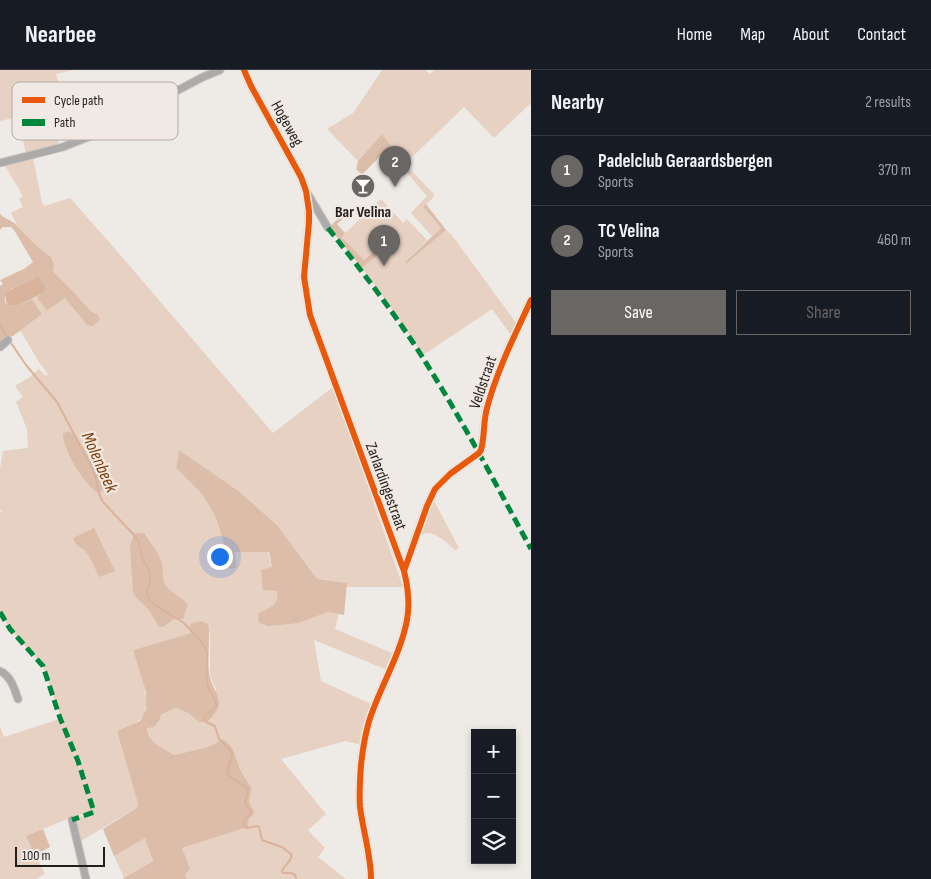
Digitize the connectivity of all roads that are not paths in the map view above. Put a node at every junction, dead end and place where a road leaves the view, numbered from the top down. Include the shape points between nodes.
1 (220, 70) edge
2 (244, 70) edge
3 (178, 90) edge
4 (82, 140) edge
5 (0, 163) edge
6 (306, 191) junction
7 (328, 228) dead end
8 (531, 300) edge
9 (8, 340) dead end
10 (0, 347) edge
11 (404, 571) junction
12 (0, 671) edge
13 (18, 698) dead end
14 (72, 820) dead end
15 (86, 879) edge
16 (371, 879) edge

1 - 3 street
2 - 6 street, Hogeweg
4 - 5 street via 63,148
6 - 7 street, Hogeweg
6 - 11 street, Zarlardingestraat via 309,222 304,277 310,315
8 - 11 street, Veldstraat via 490,396 481,450 435,489
9 - 10 street
11 - 16 street, Zarlardingestraat via 407,620 396,657 373,710 361,766 360,807
12 - 13 street via 11,680
14 - 15 street

